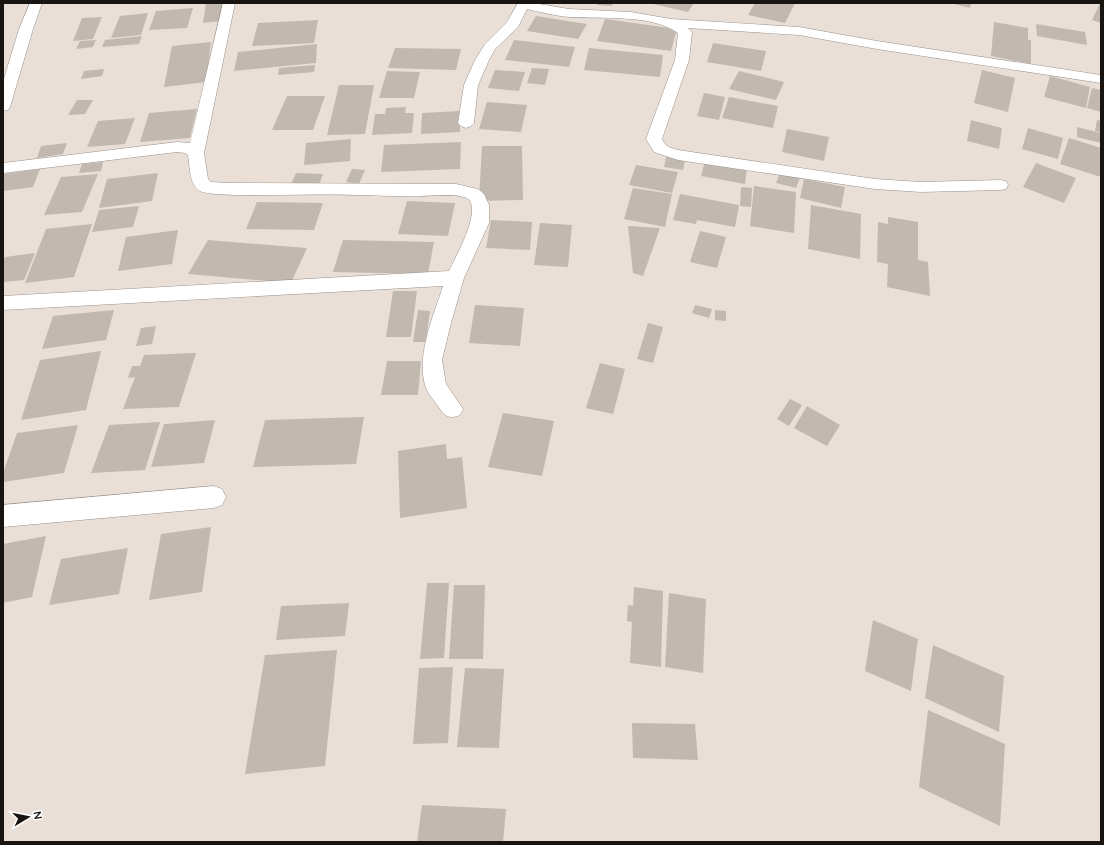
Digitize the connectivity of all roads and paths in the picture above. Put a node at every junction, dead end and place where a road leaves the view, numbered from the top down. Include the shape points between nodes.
1 (36, 3) edge
2 (229, 3) edge
3 (524, 4) edge
4 (671, 23) junction
5 (1101, 79) edge
6 (4, 102) edge
7 (466, 123) dead end
8 (196, 153) junction
9 (3, 168) edge
10 (1000, 185) dead end
11 (455, 278) junction
12 (3, 303) edge
13 (452, 409) dead end
14 (214, 497) dead end
15 (3, 516) edge

1 - 6 street
2 - 8 street
3 - 4 street via 548,10 625,15
3 - 7 street via 513,24 490,47 482,60 471,85
4 - 5 street via 798,31
4 - 10 street via 681,26 686,32 682,60 654,139 656,146 662,151 875,184 921,187
8 - 9 street via 189,148 177,147
8 - 11 street via 200,182 206,187 408,192 456,190 472,193 478,198 480,205 480,223
11 - 12 street
11 - 13 street via 432,360 436,388
14 - 15 street

